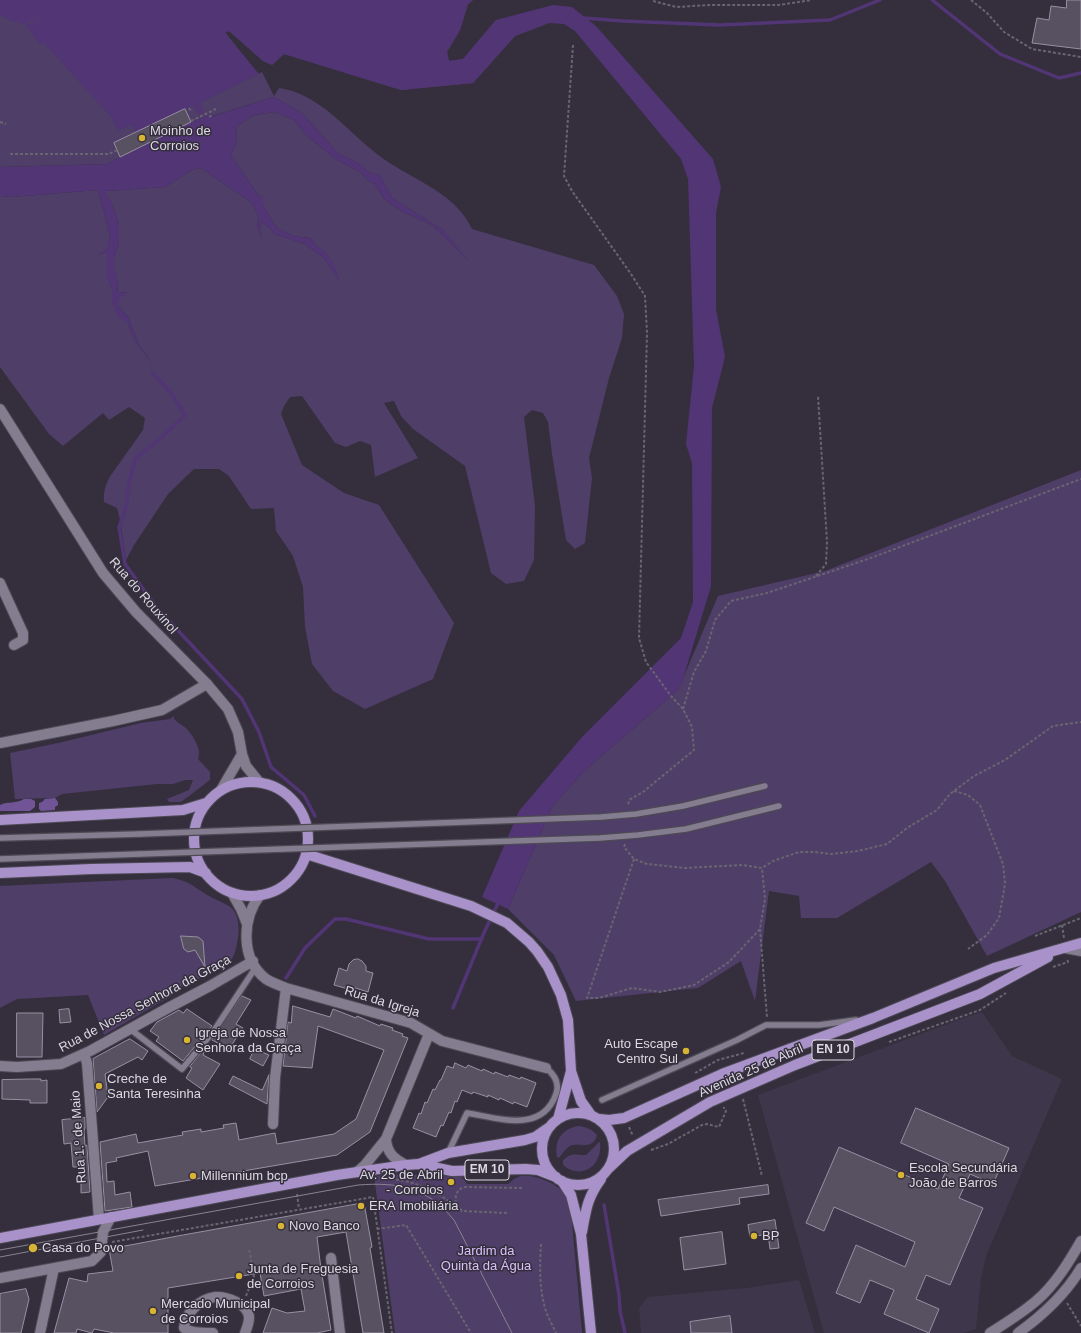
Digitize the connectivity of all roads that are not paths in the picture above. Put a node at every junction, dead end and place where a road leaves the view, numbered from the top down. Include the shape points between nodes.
1 (0, 409) edge
2 (0, 583) edge
3 (14, 645) dead end
4 (207, 684) junction
5 (0, 743) edge
6 (242, 754) junction
7 (259, 782) junction
8 (765, 786) dead end
9 (221, 790) junction
10 (206, 803) junction
11 (779, 806) dead end
12 (0, 820) edge
13 (0, 838) edge
14 (306, 854) junction
15 (0, 859) edge
16 (0, 873) edge
17 (206, 873) junction
18 (232, 893) junction
19 (260, 895) junction
20 (247, 924) junction
21 (1081, 943) edge
22 (1065, 948) junction
23 (1081, 951) edge
24 (254, 964) junction
25 (286, 988) junction
26 (872, 1018) junction
27 (130, 1029) junction
28 (429, 1034) junction
29 (84, 1054) junction
30 (0, 1066) edge
31 (546, 1068) joint
32 (571, 1071) junction
33 (602, 1100) dead end
34 (595, 1117) junction
35 (555, 1122) junction
36 (273, 1124) dead end
37 (386, 1139) junction
38 (448, 1153) junction
39 (418, 1164) junction
40 (406, 1165) junction
41 (607, 1171) junction
42 (357, 1172) junction
43 (559, 1179) junction
44 (111, 1217) junction
45 (99, 1219) junction
46 (581, 1234) junction
47 (0, 1238) edge
48 (1081, 1241) edge
49 (331, 1258) dead end
50 (54, 1268) junction
51 (1081, 1268) edge
52 (0, 1278) edge
53 (40, 1333) edge
54 (213, 1333) edge
55 (245, 1333) edge
56 (340, 1333) edge
57 (591, 1333) edge
58 (990, 1333) edge
59 (1018, 1333) edge

1 - 4 street, Rua do Rouxinol via 103,573 136,612
2 - 3 street via 23,633 23,640
4 - 5 street via 162,710
4 - 6 street, Rua do Rouxinol via 228,709 238,732
6 - 7 street, Rua do Rouxinol via 246,766
6 - 9 street
7 - 9 main road via 239,782
7 - 14 main road via 278,788 293,799 304,816 308,834
8 - 13 lane, bridge via 683,806 601,817
9 - 10 main road
10 - 12 main road via 182,810
10 - 17 main road via 197,820 194,838 197,857
11 - 15 lane, bridge via 686,828 623,836
14 - 19 main road via 300,869 289,881 275,890
14 - 32 main road via 471,906 506,922 537,951 555,980 568,1020
16 - 17 main road via 190,867
17 - 18 main road via 218,885
18 - 19 main road
18 - 20 street, Rua da Igreja
19 - 20 street, Rua da Igreja via 253,905
20 - 24 street, Rua da Igreja via 246,943
21 - 22 main road, Avenida 25 de Abril / EN 10
22 - 23 street
22 - 26 main road, Avenida 25 de Abril / EN 10 via 994,968
22 - 41 main road, Avenida 25 de Abril / EN 10 via 980,994 795,1065 710,1102 627,1151
24 - 25 street, Rua da Igreja via 266,978
24 - 27 street, Rua de Nossa Senhora da Graça
24 - 27 lane via 213,1032 182,1069
25 - 28 street, Rua da Igreja via 411,1023
25 - 36 street via 275,1078
26 - 33 lane via 819,1025 766,1025
26 - 34 main road, Avenida 25 de Abril / EN 10 via 727,1072 624,1118 609,1120
27 - 29 street, Rua de Nossa Senhora da Graça
28 - 31 street, Rua da Igreja via 442,1041
28 - 37 street
29 - 30 street, Rua de Nossa Senhora da Graça via 61,1064
29 - 45 street, Rua 1.º de Maio via 87,1063
31 - 38 lane via 554,1074 557,1081 555,1099 546,1111 536,1118 522,1121 467,1113
32 - 34 main road via 581,1102
32 - 35 main road
34 - 35 main road, EN 10 via 574,1113
34 - 41 main road via 609,1130 614,1145 613,1160
35 - 38 main road, EM 10 via 542,1133 525,1140
35 - 43 main road via 543,1140 542,1149 546,1165
37 - 40 street via 391,1156
37 - 42 street
38 - 39 main road
39 - 40 main road
39 - 43 main road, EM 10 via 452,1171 538,1170
40 - 42 main road
41 - 43 main road, EN 10 via 592,1183 577,1185
41 - 46 main road via 592,1191
42 - 44 main road
43 - 46 main road via 571,1195
44 - 45 main road
44 - 50 street via 103,1232 101,1252 92,1262
45 - 47 main road
46 - 57 main road
48 - 58 street via 1056,1279 1037,1300
49 - 56 street
50 - 52 street
50 - 53 street
51 - 59 street via 1062,1296 1038,1319
54 - 55 street via 191,1332 184,1328 186,1318 196,1306 214,1297 228,1299 248,1312

